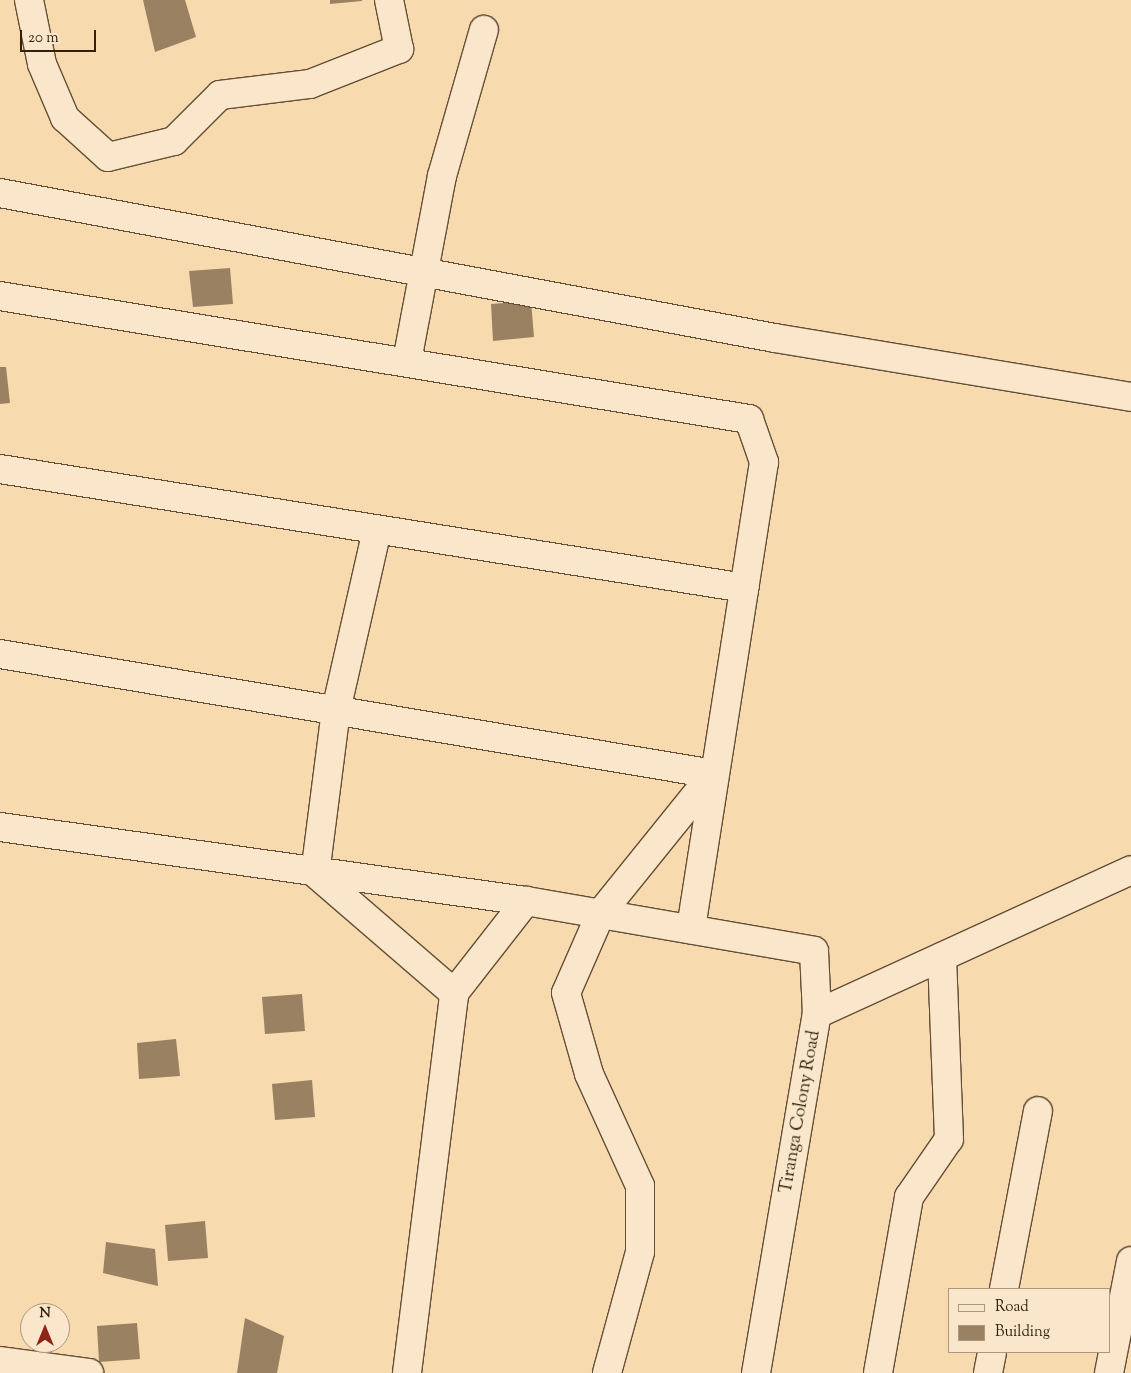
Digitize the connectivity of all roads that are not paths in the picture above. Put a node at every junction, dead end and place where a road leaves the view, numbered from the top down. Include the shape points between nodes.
1 (29, 0) edge
2 (389, 0) edge
3 (484, 30) dead end
4 (0, 193) edge
5 (424, 272) junction
6 (0, 296) edge
7 (407, 361) junction
8 (1131, 397) edge
9 (0, 469) edge
10 (377, 530) junction
11 (744, 588) junction
12 (0, 654) edge
13 (336, 710) junction
14 (714, 774) junction
15 (0, 827) edge
16 (1131, 870) edge
17 (315, 873) junction
18 (526, 901) junction
19 (601, 912) junction
20 (691, 929) junction
21 (942, 957) junction
22 (454, 993) junction
23 (817, 1014) junction
24 (1038, 1111) dead end
25 (1131, 1261) edge
26 (1004, 1288) edge
27 (992, 1353) edge
28 (0, 1361) edge
29 (89, 1373) edge
30 (406, 1373) edge
31 (607, 1373) edge
32 (756, 1373) edge
33 (878, 1373) edge
34 (988, 1373) edge
35 (1109, 1373) edge

1 - 2 street via 42,64 66,118 108,157 174,142 220,95 310,84 399,49
3 - 5 street via 442,176
4 - 5 street
5 - 7 street
5 - 8 street via 775,338
6 - 7 street
7 - 11 street via 749,419 764,462
9 - 10 street
10 - 11 street
10 - 13 street
11 - 14 street
12 - 13 street
13 - 14 street
13 - 17 street
14 - 19 street
14 - 20 street
15 - 17 street
16 - 21 street, Tiranga Colony Road
17 - 18 street
17 - 22 street
18 - 19 street
18 - 22 street
19 - 20 street
19 - 31 street via 566,993 590,1074 640,1186 640,1252
20 - 23 street via 814,951
21 - 23 street, Tiranga Colony Road
21 - 33 street via 949,1139 909,1197
22 - 30 street
23 - 32 street, Tiranga Colony Road
24 - 26 street
25 - 35 street
27 - 34 street
28 - 29 street

